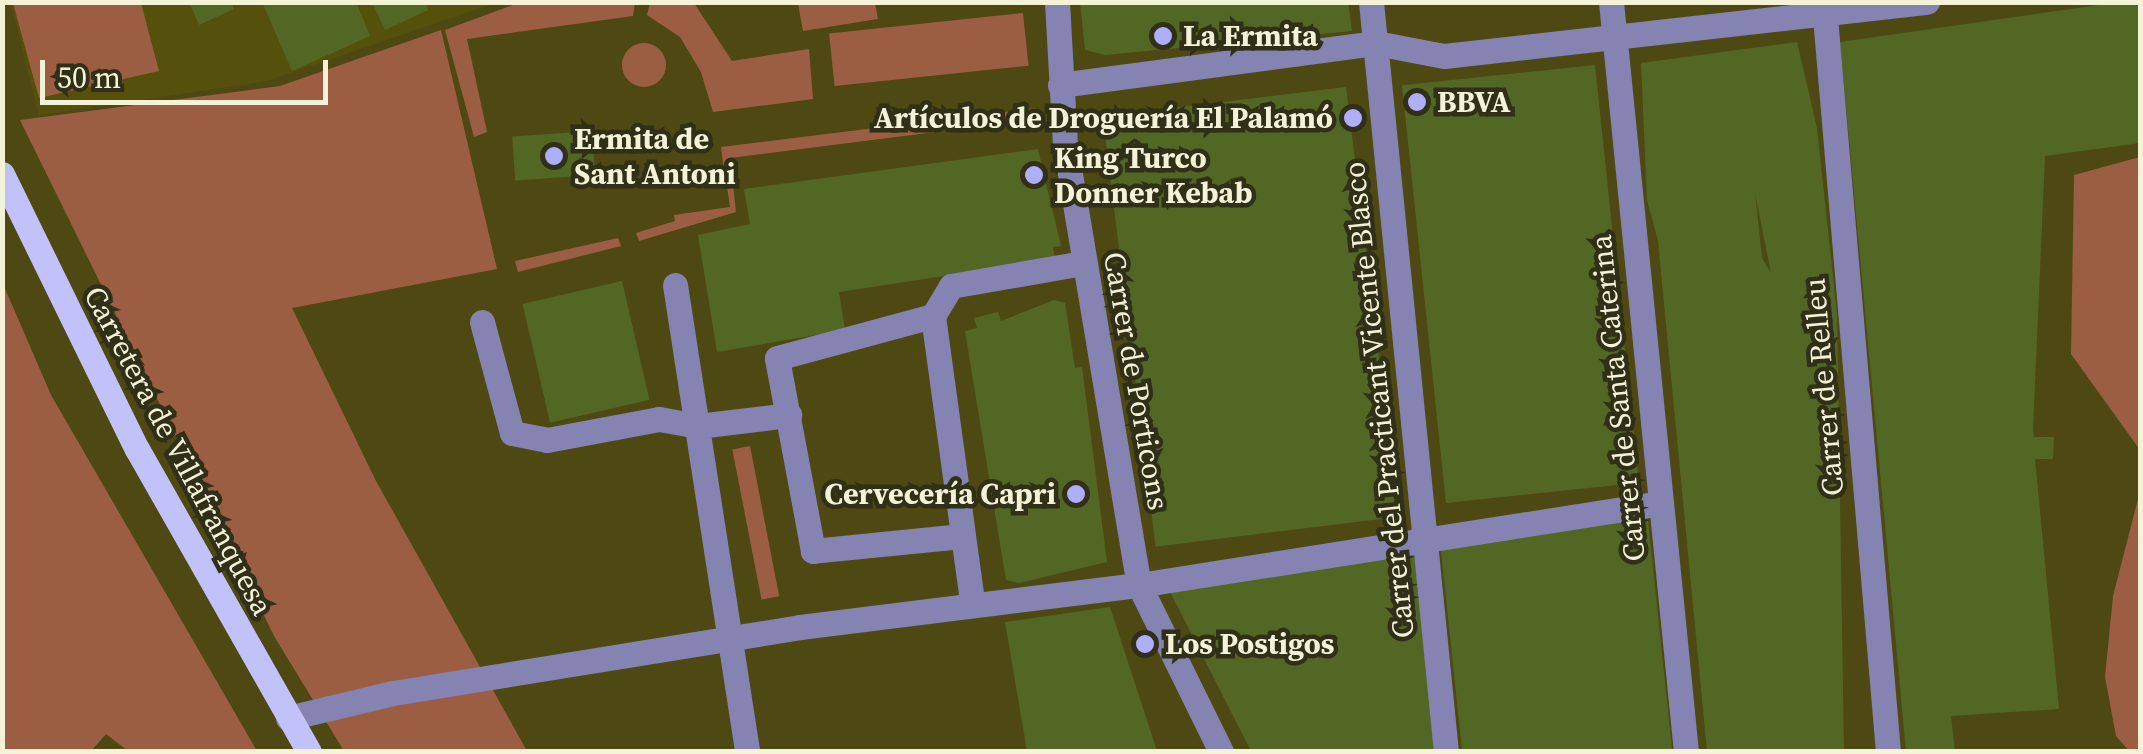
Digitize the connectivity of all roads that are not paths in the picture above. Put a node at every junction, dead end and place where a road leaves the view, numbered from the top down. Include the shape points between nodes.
1 (1057, 2) edge
2 (1370, 2) edge
3 (1610, 2) edge
4 (1926, 2) edge
5 (1894, 4) edge
6 (1825, 17) junction
7 (1616, 38) junction
8 (1376, 42) junction
9 (1060, 85) junction
10 (2, 174) edge
11 (1083, 264) junction
12 (675, 285) dead end
13 (933, 316) junction
14 (482, 322) dead end
15 (789, 416) junction
16 (698, 426) junction
17 (1661, 503) junction
18 (962, 536) junction
19 (1424, 538) junction
20 (1138, 585) junction
21 (972, 602) junction
22 (729, 638) junction
23 (288, 718) junction
24 (309, 752) edge
25 (747, 752) edge
26 (1221, 752) edge
27 (1446, 752) edge
28 (1686, 752) edge
29 (1888, 752) edge

1 - 9 street, Carrer de Porticons
2 - 8 street, Carrer del Practicant Vicente Blasco
3 - 7 street, Carrer de Santa Caterina
4 - 5 street
5 - 6 street
6 - 7 street
6 - 29 street, Carrer de Relleu
7 - 8 street via 1422,56
7 - 17 street, Carrer de Santa Caterina
8 - 9 street
8 - 19 street, Carrer del Practicant Vicente Blasco
9 - 11 street, Carrer de Porticons
10 - 23 main road, Carretera de Villafranquesa via 137,449
11 - 13 street via 951,286
11 - 20 street, Carrer de Porticons
12 - 16 street
13 - 15 street via 777,358
13 - 18 street
14 - 16 street via 512,434 547,440 660,419
15 - 16 street
15 - 18 street via 813,551
16 - 22 street via 695,446
17 - 19 street
17 - 28 street, Carrer de Santa Caterina
18 - 21 street
19 - 20 street
19 - 27 street, Carrer del Practicant Vicente Blasco
20 - 21 street
20 - 26 street, Carrer de Porticons
21 - 22 street
22 - 23 street via 393,692
22 - 25 street
23 - 24 main road, Carretera de Villafranquesa

